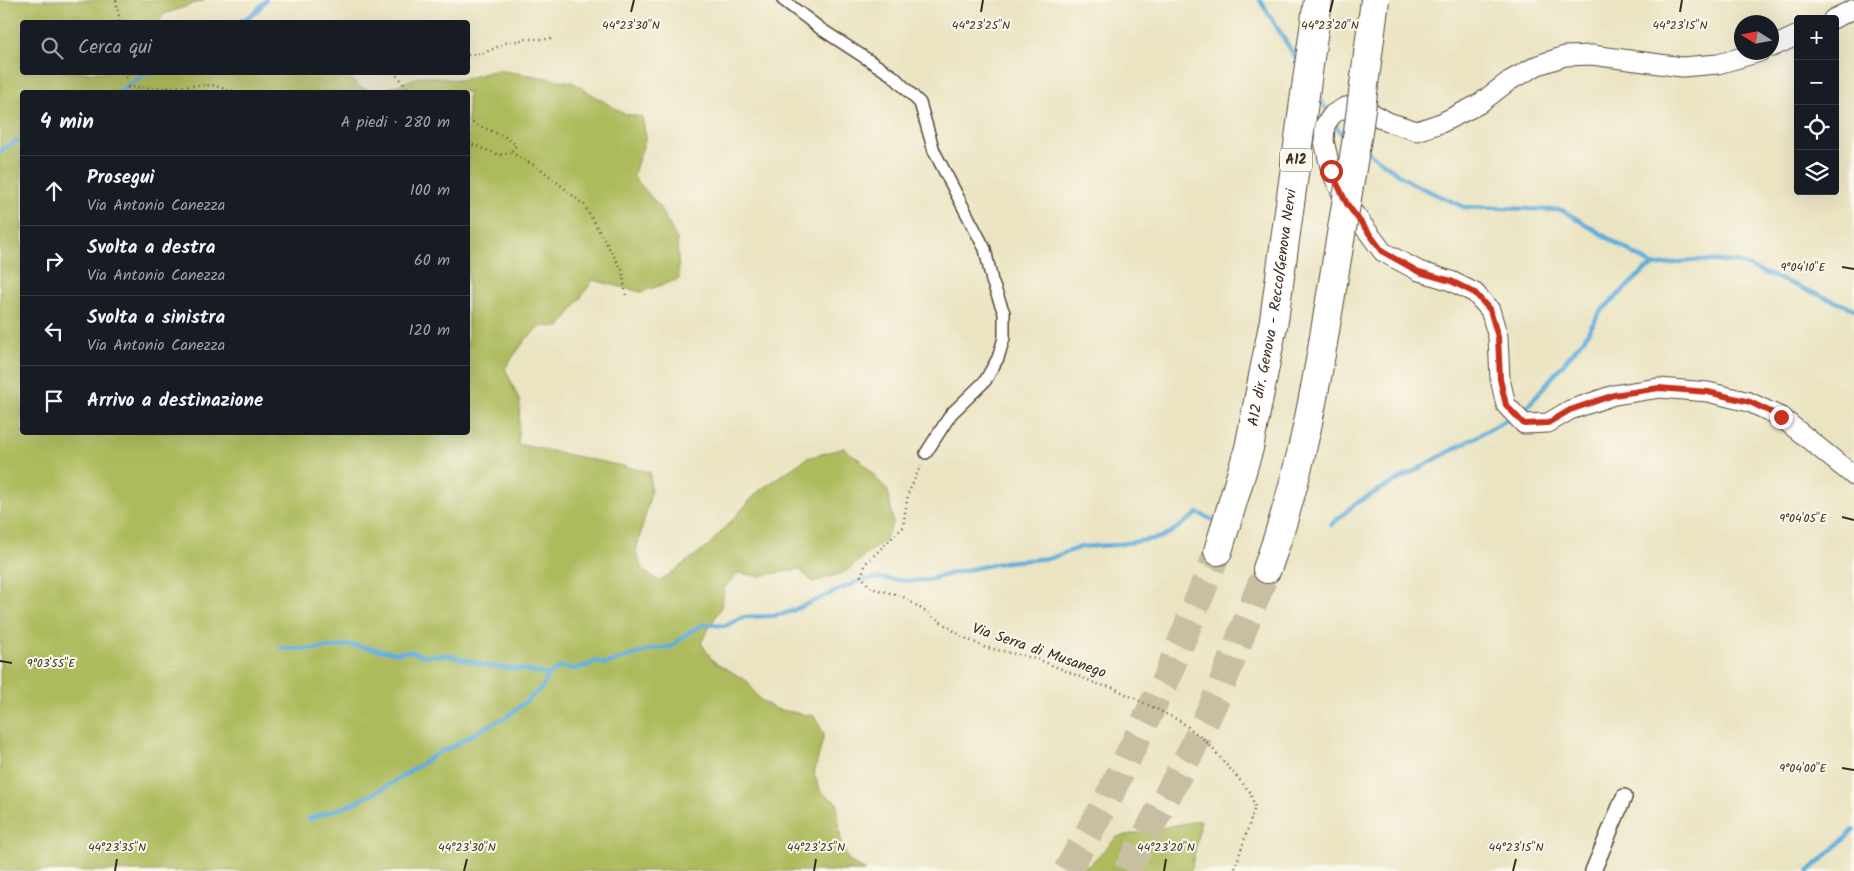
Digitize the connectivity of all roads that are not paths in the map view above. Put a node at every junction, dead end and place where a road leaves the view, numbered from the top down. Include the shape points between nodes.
1 (783, 0) edge
2 (1318, 0) edge
3 (1375, 0) edge
4 (1854, 9) edge
5 (1839, 16) edge
6 (1794, 38) edge
7 (1779, 44) edge
8 (1734, 59) edge
9 (926, 453) road end
10 (1854, 476) edge
11 (1218, 551) tunnel mouth
12 (1267, 569) tunnel mouth
13 (1624, 798) dead end
14 (1592, 871) edge

1 - 9 street via 820,29 893,76 920,103 934,151 985,249 1004,313 1004,338 998,358 985,381 950,414
2 - 11 highway, A12 dir. Genova - Recco/Genova Nervi / A12 via 1274,320 1249,448
3 - 12 highway, bridge via 1358,132 1310,419 1286,512
4 - 5 street
6 - 7 street
8 - 10 street via 1682,67 1592,55 1566,56 1538,65 1509,81 1479,104 1442,123 1417,131 1388,122 1361,107 1344,107 1325,125 1324,141 1331,171 1347,204 1383,252 1419,272 1451,281 1475,293 1490,310 1498,337 1500,379 1506,405 1524,424 1548,423 1570,410 1614,395 1659,388 1708,392 1750,402 1781,417
13 - 14 street

